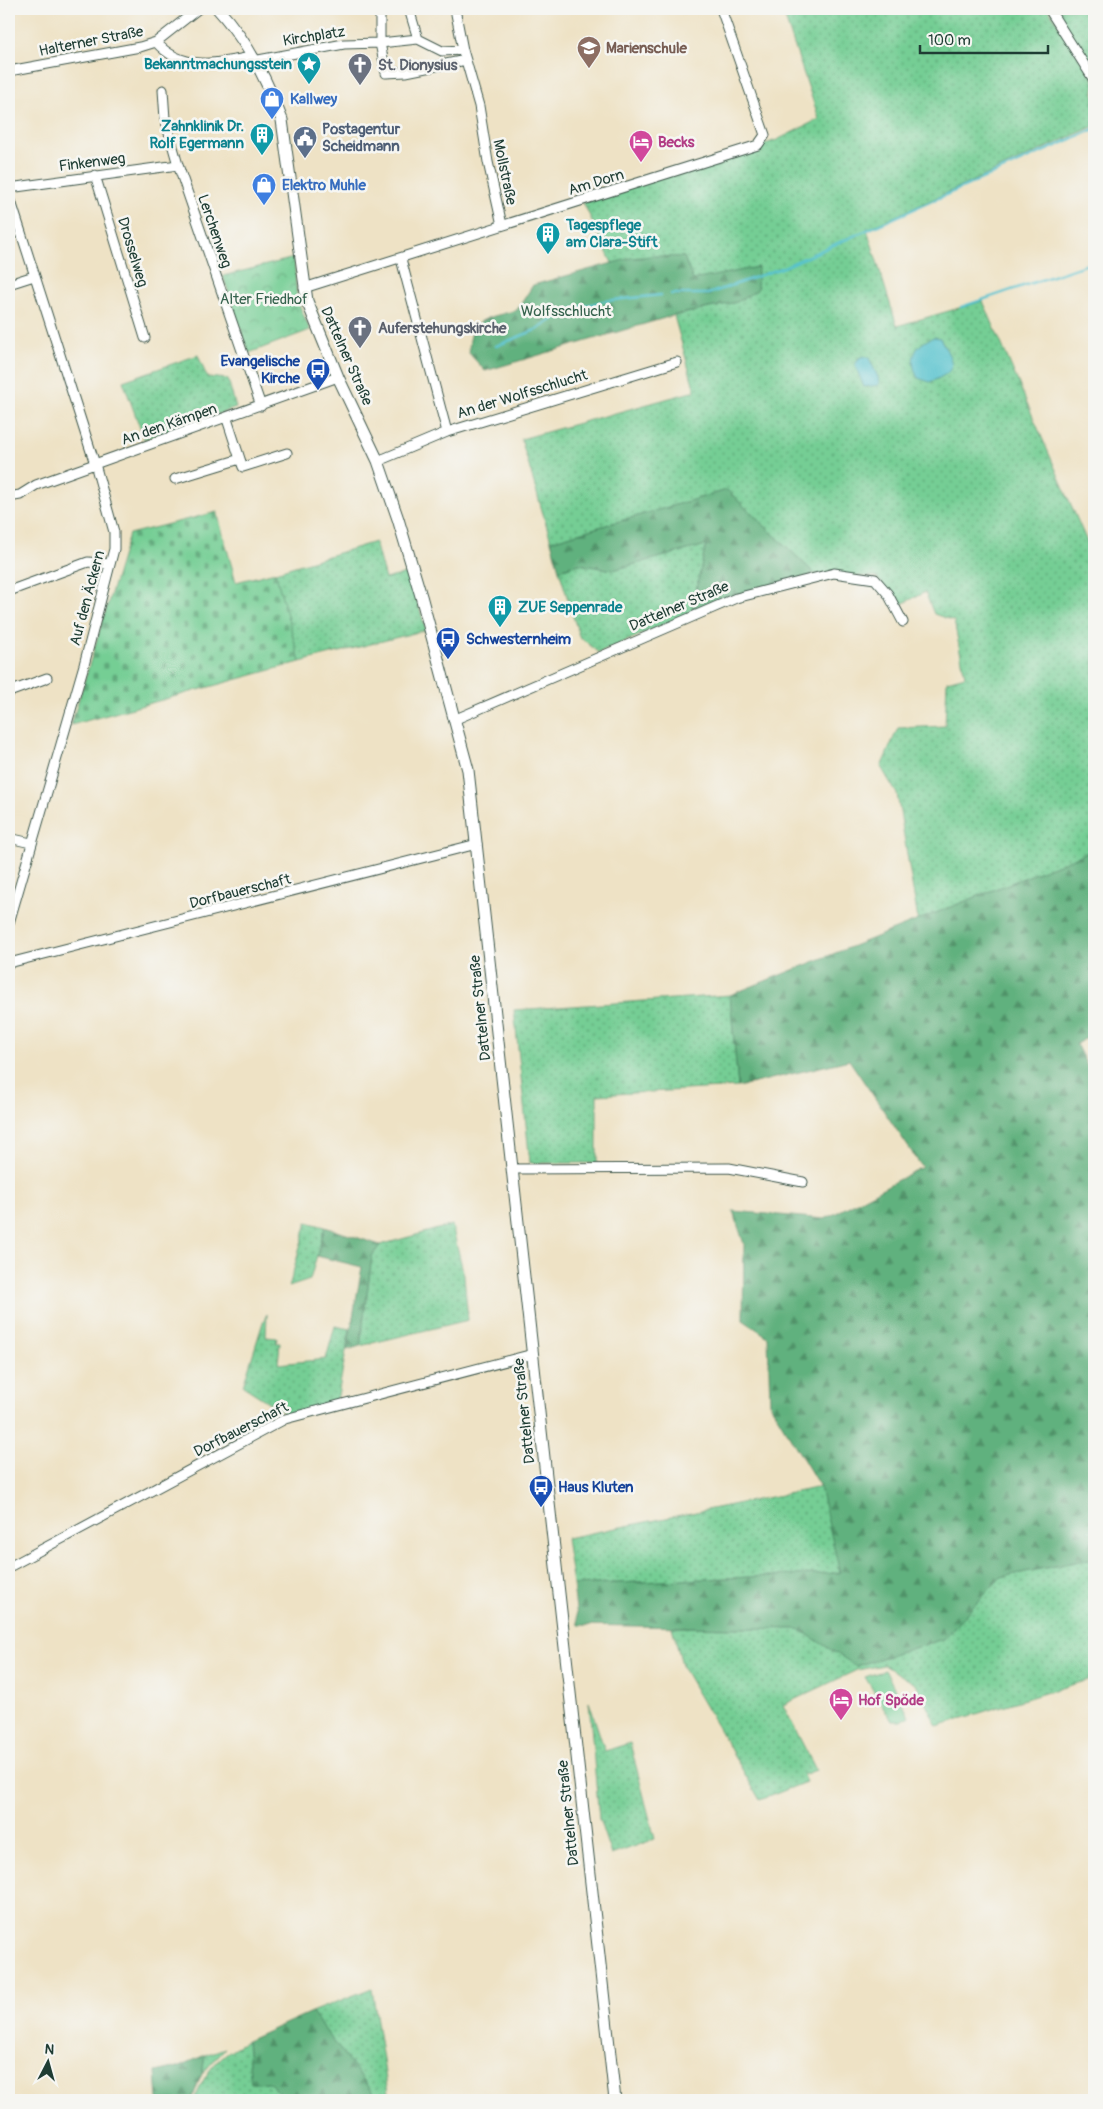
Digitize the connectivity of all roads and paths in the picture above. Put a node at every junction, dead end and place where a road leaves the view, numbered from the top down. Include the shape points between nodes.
1 (198, 9) edge
2 (218, 9) edge
3 (380, 9) edge
4 (409, 9) edge
5 (455, 9) edge
6 (721, 9) edge
7 (1049, 9) edge
8 (418, 39) junction
9 (156, 42) junction
10 (380, 43) junction
11 (463, 50) junction
12 (252, 59) junction
13 (466, 60) junction
14 (9, 71) edge
15 (1094, 80) edge
16 (163, 90) dead end
17 (178, 165) junction
18 (95, 176) junction
19 (9, 188) edge
20 (9, 195) edge
21 (502, 225) junction
22 (401, 259) junction
23 (34, 276) junction
24 (9, 284) edge
25 (304, 288) junction
26 (145, 338) dead end
27 (677, 362) dead end
28 (338, 377) junction
29 (261, 406) junction
30 (227, 419) junction
31 (447, 432) junction
32 (287, 453) dead end
33 (240, 459) junction
34 (378, 461) junction
35 (95, 464) junction
36 (175, 479) dead end
37 (9, 497) edge
38 (110, 564) junction
39 (9, 591) edge
40 (903, 622) dead end
41 (47, 678) dead end
42 (9, 692) edge
43 (456, 719) junction
44 (9, 838) edge
45 (31, 843) junction
46 (477, 844) junction
47 (9, 923) edge
48 (9, 963) edge
49 (513, 1169) junction
50 (803, 1182) dead end
51 (533, 1354) junction
52 (9, 1567) edge
53 (615, 2100) edge

1 - 9 street, Halterner Straße
2 - 12 main road, Dattelner Straße via 237,32
3 - 10 street
4 - 8 street
5 - 11 street, Mollstraße
6 - 21 street, Am Dorn via 765,135 758,145
7 - 15 street
8 - 10 street, Kirchplatz
8 - 11 street via 442,51
9 - 12 street, Kirchplatz via 169,54 206,65
9 - 14 street, Halterner Straße via 140,48
10 - 12 street, Kirchplatz via 344,44
10 - 13 street via 383,68 388,73
11 - 13 street, Mollstraße
12 - 25 main road, Dattelner Straße via 282,120
13 - 21 street, Mollstraße via 479,106
16 - 17 street, Lerchenweg via 165,119
17 - 18 street, Finkenweg
17 - 29 street, Lerchenweg
18 - 19 street, Finkenweg
18 - 26 street, Drosselweg
20 - 23 street, Auf den Äckern
21 - 22 street, Mollstraße
22 - 25 street, Mollstraße
22 - 31 street
23 - 24 street
23 - 35 street, Auf den Äckern
25 - 28 main road, Dattelner Straße via 310,311
27 - 31 street, An der Wolfsschlucht
28 - 29 street, An den Kämpen
28 - 34 main road, Dattelner Straße
29 - 30 street, An den Kämpen
30 - 33 street
30 - 35 street, An den Kämpen
31 - 34 street, An der Wolfsschlucht
32 - 33 street via 243,467
33 - 36 street
34 - 43 main road, Dattelner Straße
35 - 37 street, An den Kämpen
35 - 38 street, Auf den Äckern via 114,532
38 - 39 street via 88,562
38 - 45 street, Auf den Äckern via 84,665
40 - 43 street, Dattelner Straße via 888,594 875,579 834,573 799,580 736,598
41 - 42 street
43 - 46 main road, Dattelner Straße via 468,770
44 - 45 street
45 - 47 street, Auf den Äckern
46 - 48 street, Dorfbauerschaft
46 - 49 main road, Dattelner Straße
49 - 50 street via 728,1168
49 - 51 main road, Dattelner Straße
51 - 52 street, Dorfbauerschaft via 285,1419
51 - 53 main road, Dattelner Straße

